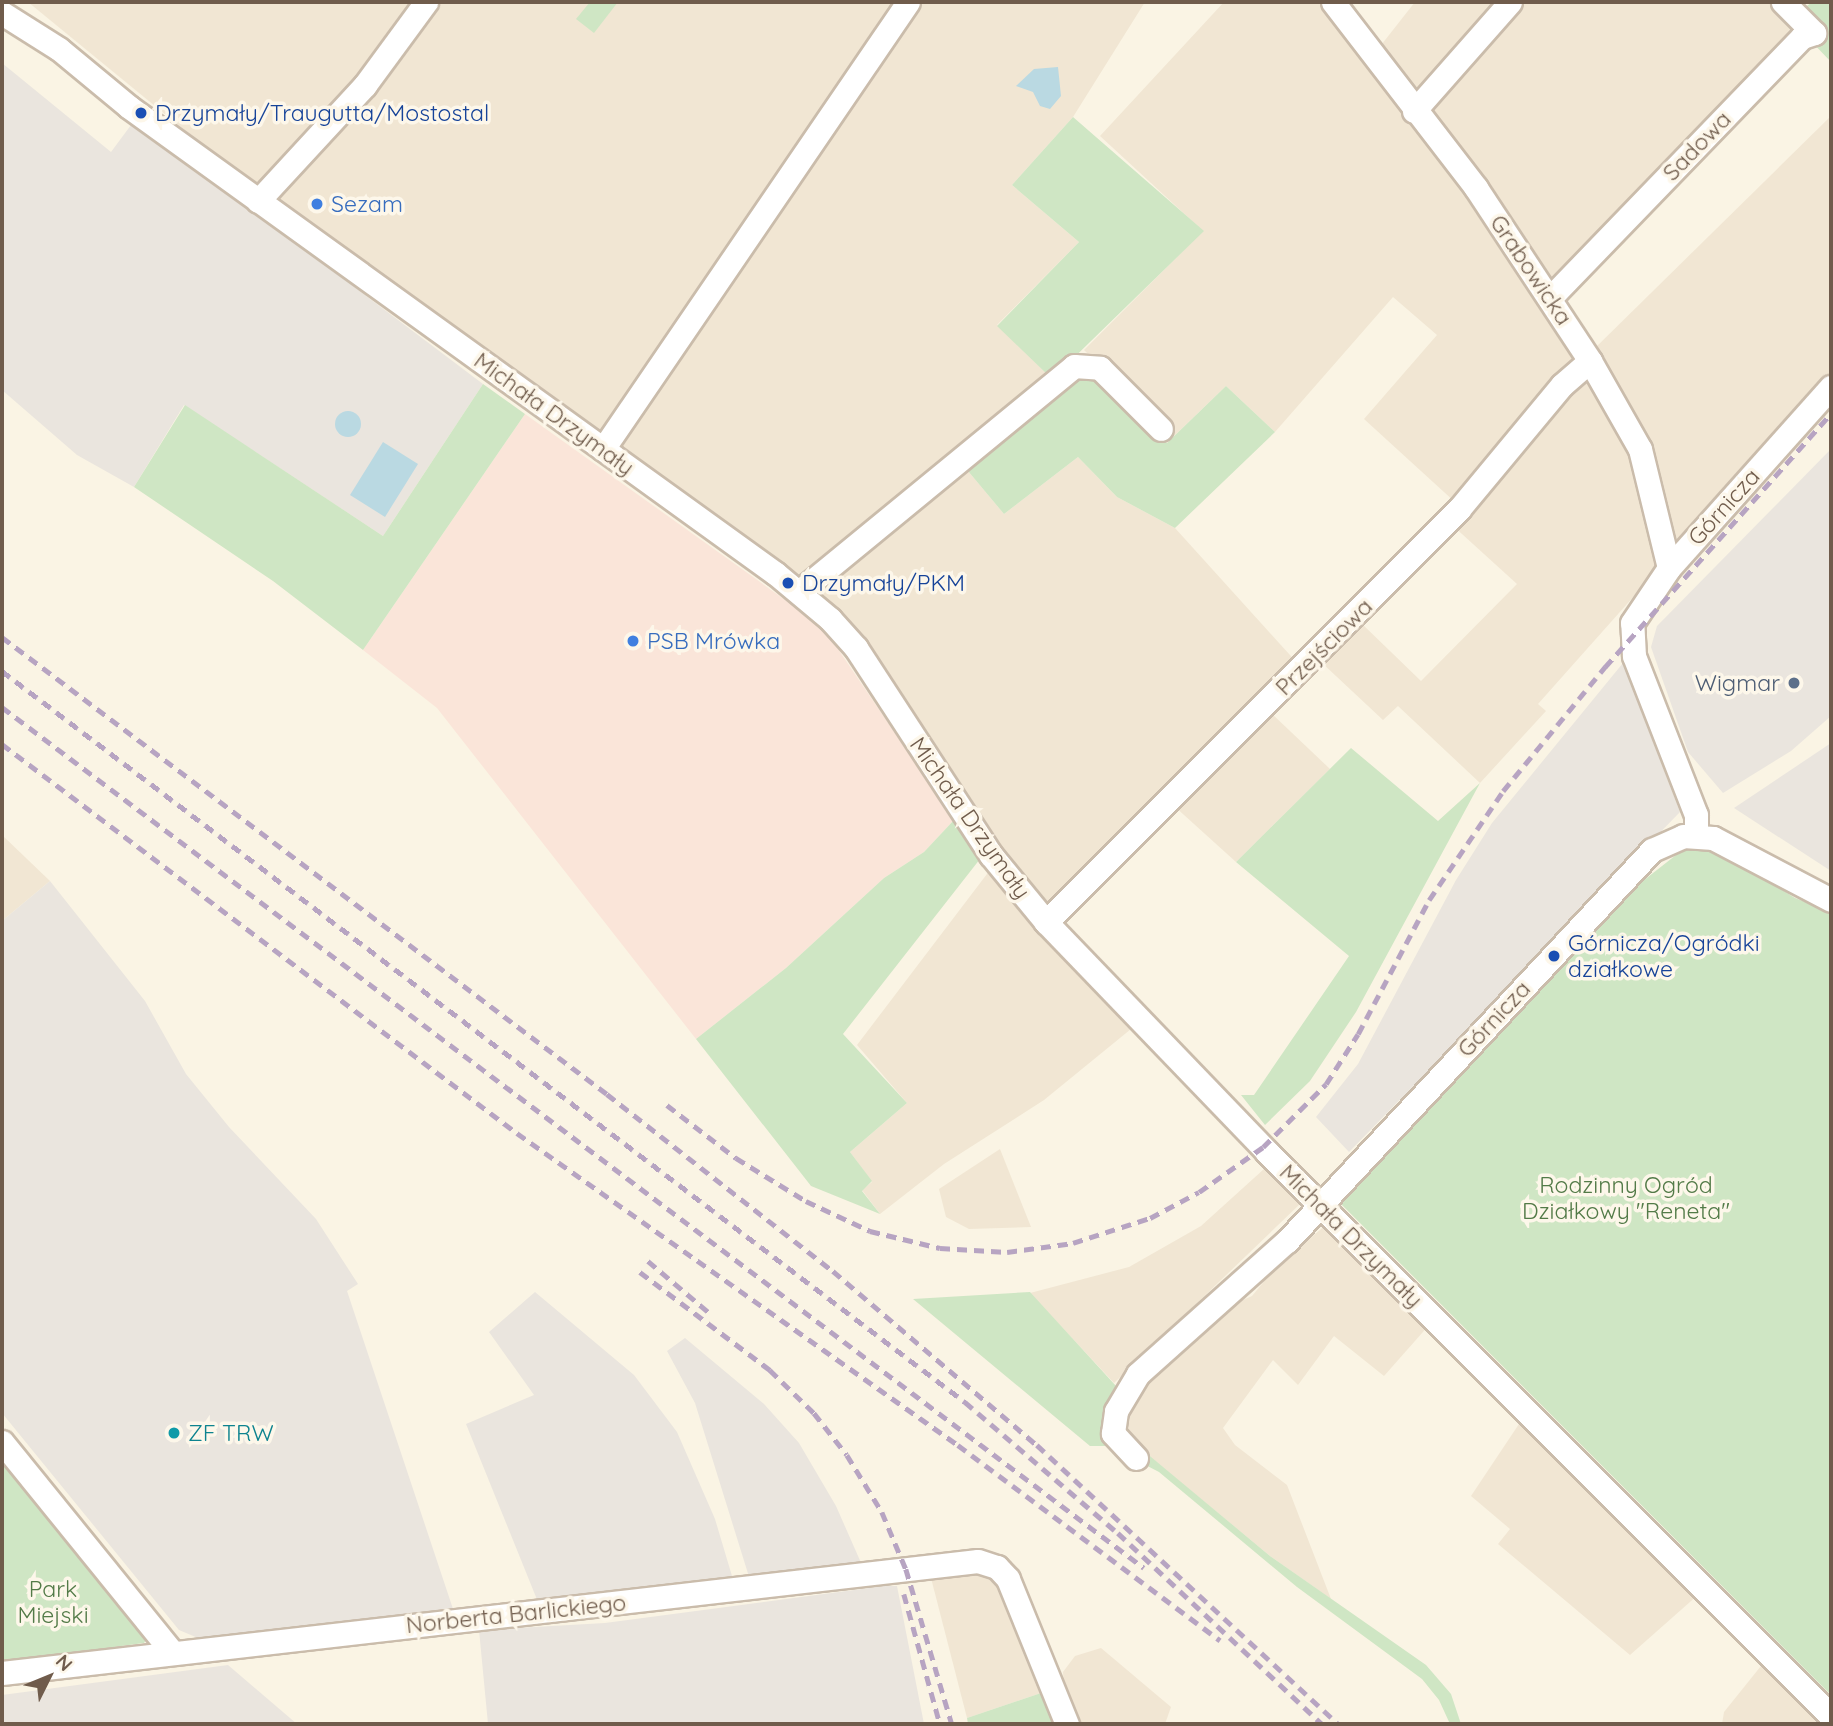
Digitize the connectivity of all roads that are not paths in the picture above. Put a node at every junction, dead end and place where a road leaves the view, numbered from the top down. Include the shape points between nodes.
1 (12, 2) edge
2 (426, 2) edge
3 (908, 2) edge
4 (1333, 2) edge
5 (1510, 2) edge
6 (1783, 2) edge
7 (2, 13) edge
8 (59, 49) junction
9 (1414, 111) junction
10 (258, 201) junction
11 (1551, 297) junction
12 (1590, 361) junction
13 (1831, 387) edge
14 (1161, 429) dead end
15 (603, 449) junction
16 (1669, 568) junction
17 (799, 592) junction
18 (1696, 835) junction
19 (1831, 900) edge
20 (1046, 922) junction
21 (1320, 1205) junction
22 (2, 1442) edge
23 (1136, 1458) dead end
24 (172, 1652) junction
25 (2, 1673) edge
26 (1831, 1716) edge
27 (1067, 1724) edge

1 - 8 street
2 - 10 street via 365,85
3 - 15 street
4 - 9 street, Grabowicka
5 - 9 street
6 - 11 street, Sadowa via 1814,33 1802,37
7 - 8 street
8 - 10 street, Michała Drzymały
9 - 11 street, Grabowicka
10 - 15 street, Michała Drzymały
11 - 12 street, Grabowicka
12 - 16 street, Grabowicka via 1640,449
12 - 20 street, Przejściowa via 1562,385 1449,519
13 - 16 street, Górnicza
14 - 17 street via 1100,368 1074,366
15 - 17 street, Michała Drzymały
16 - 18 street, Górnicza via 1632,623 1634,656 1696,816
17 - 20 street, Michała Drzymały via 856,648 991,855
18 - 19 street via 1727,844
18 - 21 street, Górnicza via 1668,840 1653,850
20 - 21 street, Michała Drzymały
21 - 23 street, Górnicza via 1248,1277 1138,1374 1116,1411 1113,1433
21 - 26 street, Michała Drzymały
22 - 24 street
24 - 25 street, Norberta Barlickiego
24 - 27 street, Norberta Barlickiego via 978,1561 997,1567 1016,1593

